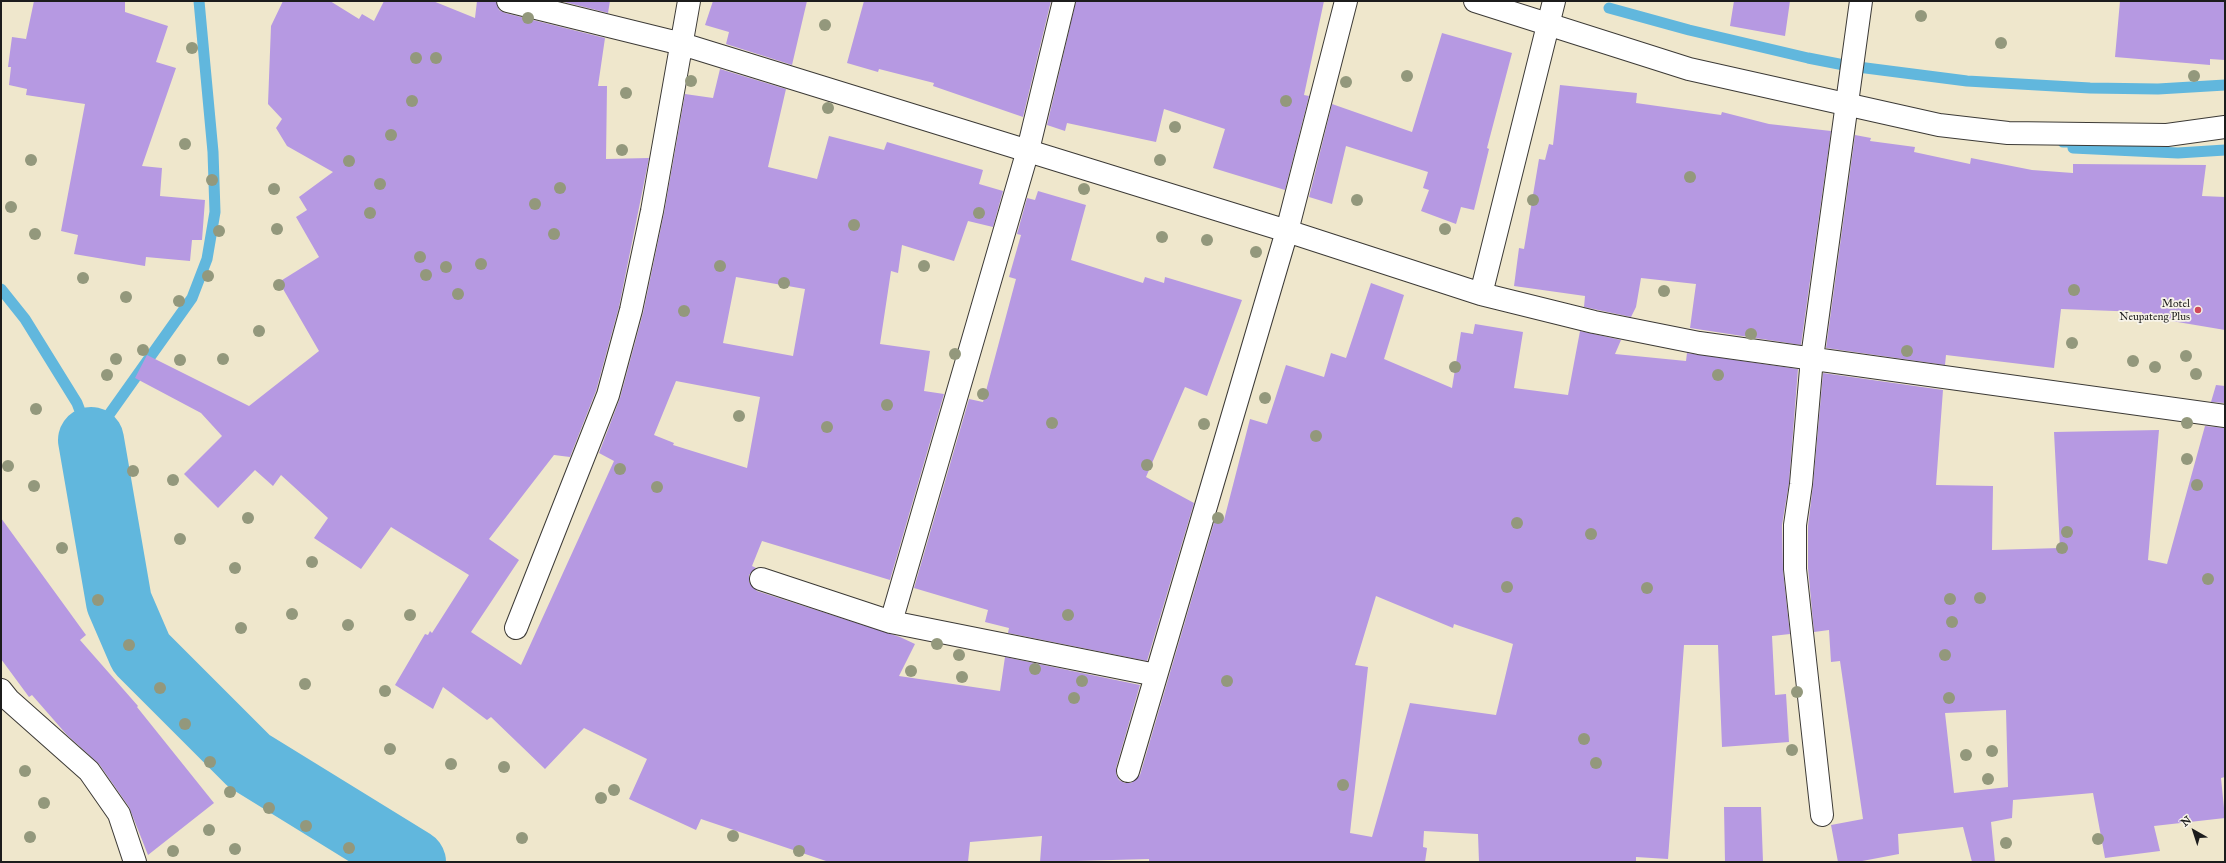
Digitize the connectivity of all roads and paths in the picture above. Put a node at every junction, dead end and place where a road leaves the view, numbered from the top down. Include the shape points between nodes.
1 (508, 1) edge
2 (689, 1) edge
3 (1064, 1) edge
4 (1346, 1) edge
5 (1475, 1) edge
6 (1554, 1) edge
7 (1861, 1) edge
8 (1548, 24) junction
9 (682, 44) junction
10 (1846, 103) junction
11 (2225, 127) edge
12 (1028, 150) junction
13 (1287, 231) junction
14 (1481, 294) junction
15 (1812, 358) junction
16 (2225, 416) edge
17 (760, 579) dead end
18 (891, 622) junction
19 (516, 628) dead end
20 (1156, 675) junction
21 (1, 690) edge
22 (1128, 771) dead end
23 (1822, 815) dead end
24 (135, 862) edge

1 - 9 street
2 - 9 street
3 - 12 street
4 - 13 street
5 - 8 street
6 - 8 street
7 - 10 street
8 - 10 street via 1689,69
8 - 14 street
9 - 12 street
9 - 19 street via 631,310 608,395
10 - 11 street via 1939,125 2008,133 2167,135
10 - 15 street
12 - 13 street
12 - 18 street
13 - 14 street
13 - 20 street
14 - 15 street via 1594,322 1699,343
15 - 16 street
15 - 23 street via 1796,525 1795,569
17 - 18 street
18 - 20 street
20 - 22 street
21 - 24 street via 89,771 119,814

